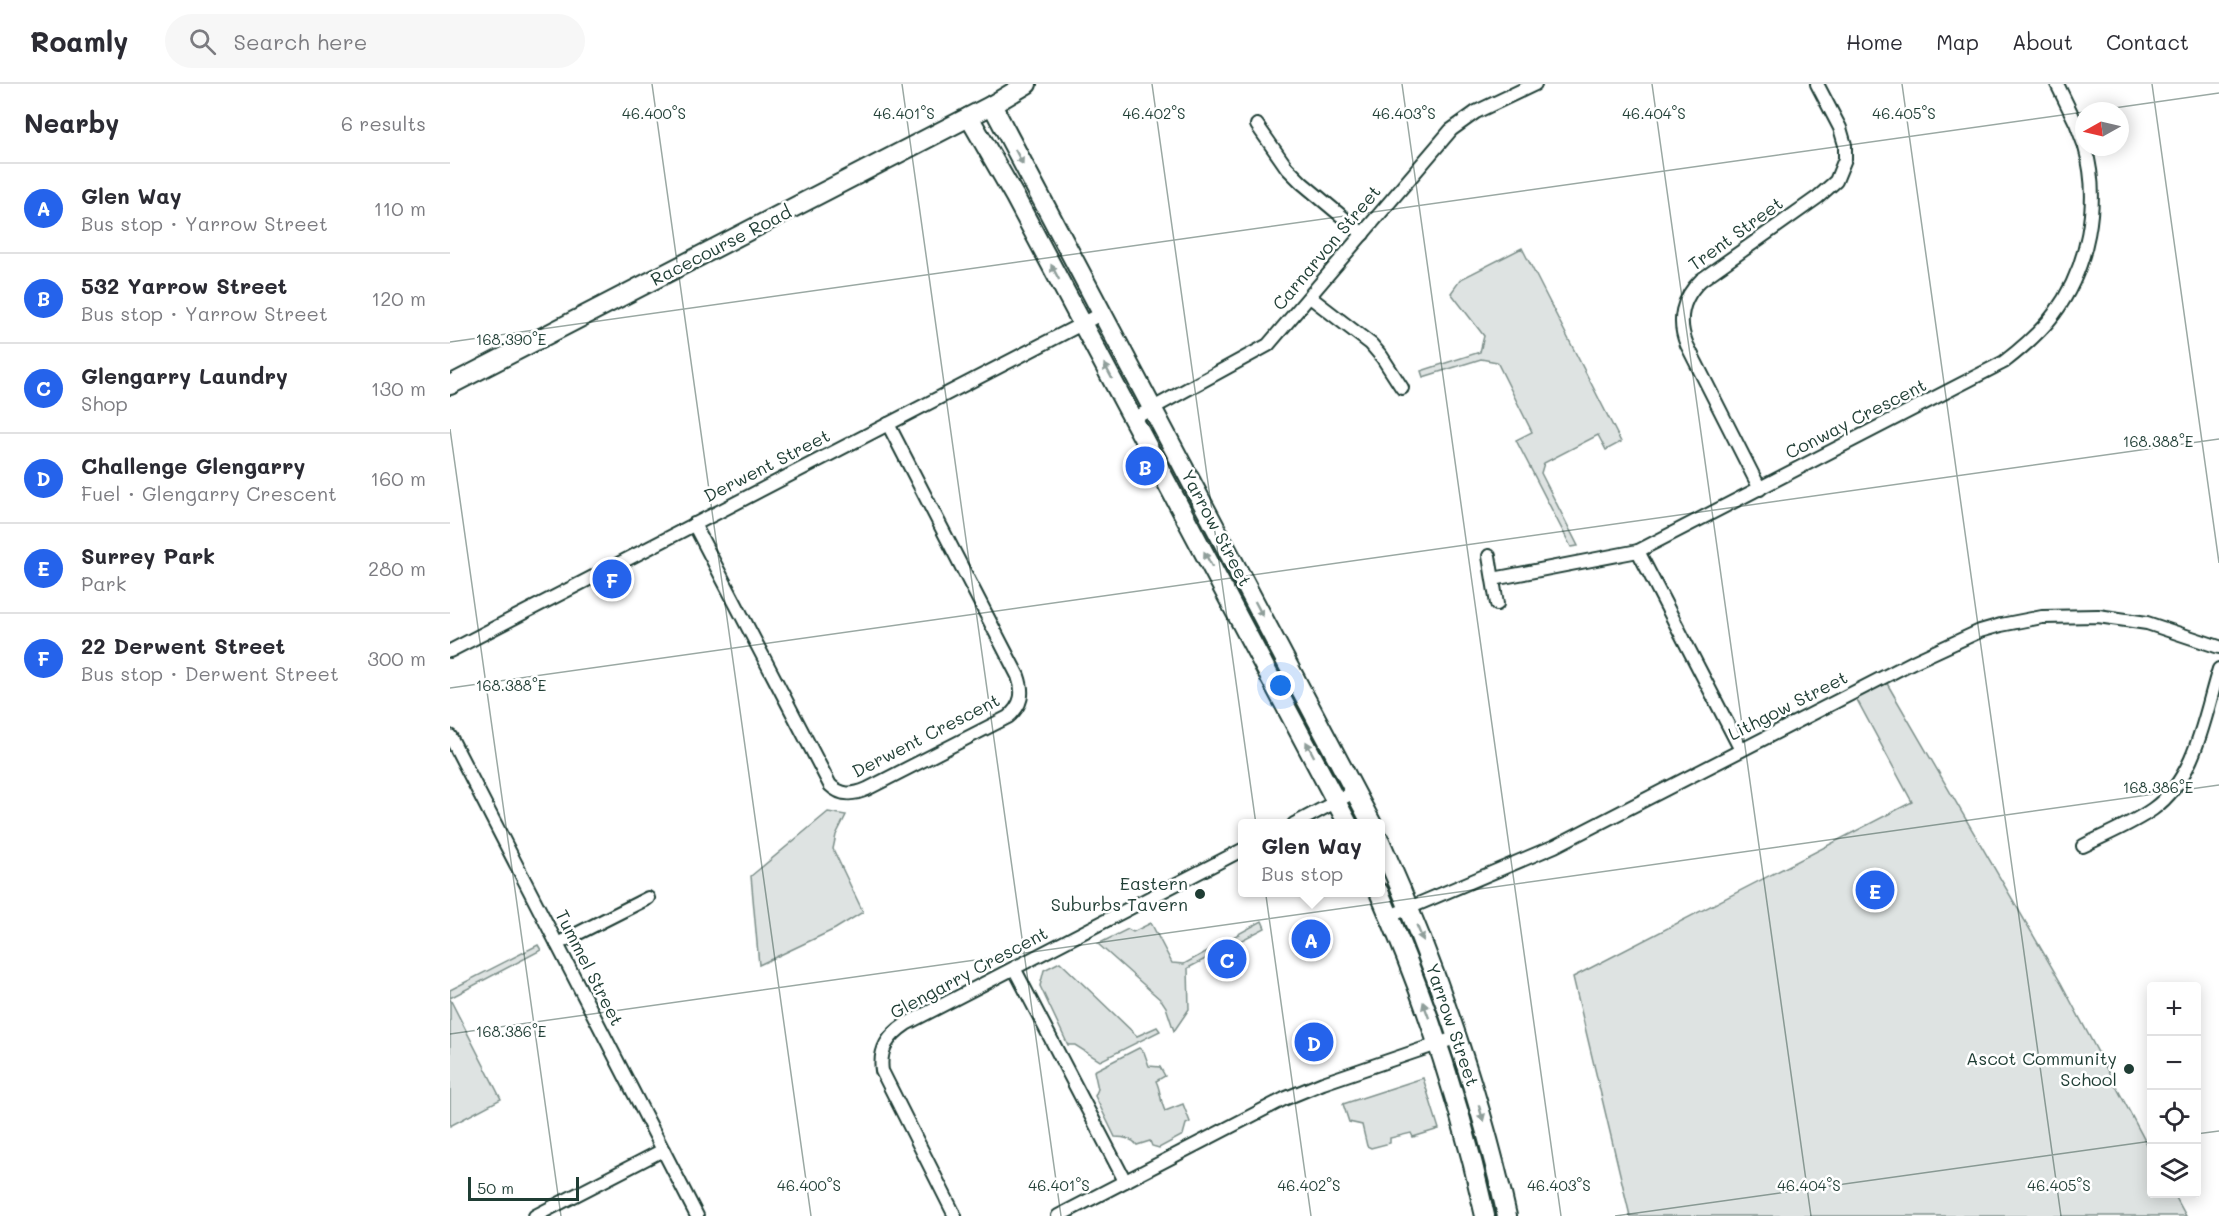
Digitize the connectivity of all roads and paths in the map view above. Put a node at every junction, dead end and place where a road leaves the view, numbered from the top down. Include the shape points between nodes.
1 (1027, 84) edge
2 (1042, 84) edge
3 (1534, 84) edge
4 (1817, 84) edge
5 (2057, 84) edge
6 (992, 105) junction
7 (969, 117) junction
8 (2075, 121) edge
9 (1257, 125) dead end
10 (2087, 156) edge
11 (1363, 234) junction
12 (1310, 297) junction
13 (1101, 314) junction
14 (1082, 323) junction
15 (450, 386) edge
16 (1402, 388) dead end
17 (1153, 408) junction
18 (1133, 419) junction
19 (888, 424) junction
20 (1760, 489) junction
21 (694, 524) junction
22 (1638, 551) junction
23 (1489, 556) dead end
24 (1493, 579) junction
25 (1497, 604) dead end
26 (2219, 647) edge
27 (450, 651) edge
28 (2219, 669) edge
29 (450, 736) edge
30 (1740, 750) junction
31 (1356, 791) junction
32 (1337, 801) junction
33 (1303, 819) edge
34 (1346, 819) edge
35 (1370, 819) edge
36 (2083, 846) dead end
37 (1238, 852) edge
38 (1385, 853) edge
39 (1382, 897) edge
40 (648, 898) dead end
41 (1409, 908) junction
42 (1390, 916) junction
43 (557, 944) junction
44 (1014, 968) junction
45 (1458, 1037) junction
46 (1438, 1044) junction
47 (663, 1150) junction
48 (1125, 1180) junction
49 (536, 1216) edge
50 (697, 1216) edge
51 (956, 1216) edge
52 (1058, 1216) edge
53 (1485, 1216) edge
54 (1507, 1216) edge

1 - 6 street, Racecourse Road
2 - 6 street, Racecourse Road
3 - 11 street, Carnarvon Street via 1459,123
4 - 20 street, Trent Street via 1845,145 1845,159 1836,181 1701,280 1682,312 1687,345
5 - 8 street, Conway Crescent
6 - 7 street, Racecourse Road
6 -> 13 street, Yarrow Street
14 -> 7 street, Yarrow Street
7 - 15 street, Racecourse Road
9 - 11 street via 1302,183
10 - 20 street, Conway Crescent via 2092,197 2085,250 2072,283 2044,327 1992,369
11 - 12 street, Carnarvon Street
12 - 16 street via 1371,344
12 - 17 street, Carnarvon Street via 1260,351
13 - 14 street, Derwent Street
13 - 17 street, Yarrow Street
18 -> 14 street, Yarrow Street
14 - 19 street, Derwent Street
17 - 18 street, Carnarvon Street
17 -> 31 street, Yarrow Street
32 -> 18 street, Yarrow Street
19 - 21 street, Derwent Street
19 - 21 street, Derwent Crescent via 1018,676 1022,695 1008,717 867,789 851,794 835,790
20 - 22 street, Conway Crescent
21 - 27 street, Derwent Street
22 - 24 street, Conway Crescent
22 - 30 street
23 - 24 street
24 - 25 street
26 - 30 street, Lithgow Street via 2147,623 2122,619 2067,616 2010,622 1949,644
28 - 36 street via 2190,763 2175,788 2152,809
29 - 43 street, Tummel Street
30 - 41 street, Lithgow Street via 1540,853
31 - 32 street
31 - 35 street, Yarrow Street
32 - 33 street
32 - 34 street, Yarrow Street
37 - 44 street, Glengarry Crescent
38 - 41 street, Yarrow Street
39 - 42 street, Yarrow Street
40 - 43 street
41 - 42 street, Lithgow Street
41 -> 45 street, Yarrow Street
46 -> 42 street, Yarrow Street
43 - 47 street, Tummel Street
44 - 48 street
44 - 51 street, Glengarry Crescent via 895,1031 880,1059 886,1082
45 - 46 street
45 -> 54 street, Yarrow Street
46 - 48 street via 1292,1095
46 - 53 street, Yarrow Street
47 - 49 street
47 - 50 street, Tummel Street
48 - 52 street

